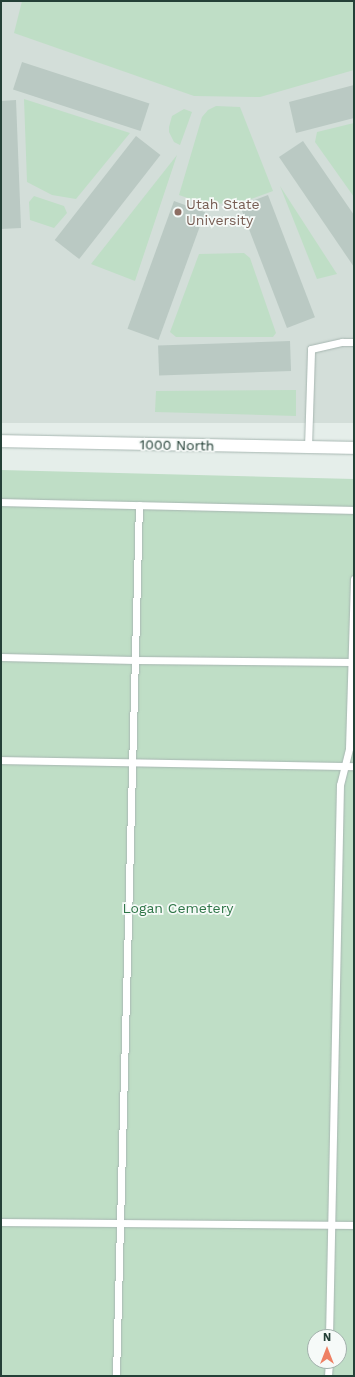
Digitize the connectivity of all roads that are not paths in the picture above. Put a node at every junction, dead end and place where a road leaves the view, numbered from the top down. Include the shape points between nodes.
1 (354, 342) edge
2 (1, 441) edge
3 (308, 447) junction
4 (354, 448) edge
5 (1, 502) edge
6 (139, 505) junction
7 (354, 510) edge
8 (354, 578) edge
9 (1, 658) edge
10 (135, 660) junction
11 (351, 662) junction
12 (1, 760) edge
13 (132, 762) junction
14 (345, 766) junction
15 (354, 766) edge
16 (1, 1222) edge
17 (120, 1222) junction
18 (331, 1224) junction
19 (354, 1225) edge
20 (329, 1329) edge
21 (116, 1376) edge

1 - 3 lane via 311,349
2 - 3 street, 1000 North
3 - 4 street, 1000 North
5 - 6 lane
6 - 7 lane
6 - 10 lane
8 - 11 lane
9 - 10 lane
10 - 11 lane
10 - 13 lane
11 - 14 lane
12 - 13 lane
13 - 14 lane
13 - 17 lane
14 - 15 lane
14 - 18 lane via 340,784
16 - 17 lane
17 - 18 lane
17 - 21 lane
18 - 19 lane
18 - 20 lane

